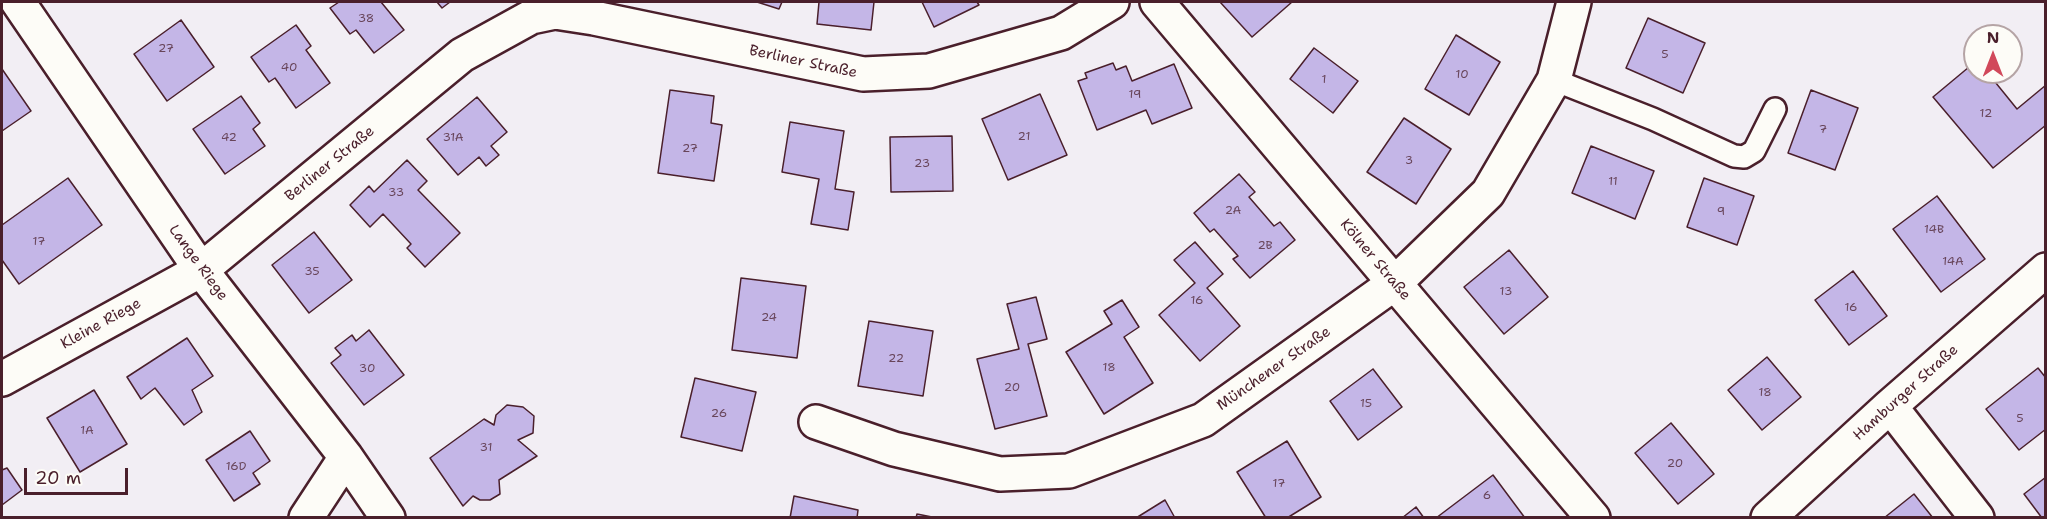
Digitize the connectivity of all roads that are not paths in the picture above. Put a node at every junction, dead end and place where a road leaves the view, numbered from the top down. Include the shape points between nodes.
1 (18, 2) edge
2 (1112, 2) edge
3 (1157, 2) edge
4 (1574, 2) edge
5 (557, 7) edge
6 (1554, 80) junction
7 (1775, 109) dead end
8 (201, 270) junction
9 (2046, 270) edge
10 (1395, 284) junction
11 (2, 379) edge
12 (1890, 406) junction
13 (816, 422) dead end
14 (346, 457) junction
15 (306, 518) edge
16 (388, 518) edge
17 (1593, 518) edge
18 (1768, 518) edge
19 (1977, 518) edge

1 - 8 street, Lange Riege
2 - 5 street, Berliner Straße via 1061,33 929,71 863,74
3 - 10 street, Kölner Straße
4 - 6 street, Münchener Straße
5 - 8 street, Berliner Straße via 462,55
6 - 7 lane via 1744,158 1754,151
6 - 10 street, Münchener Straße via 1488,193
8 - 11 street, Kleine Riege
8 - 14 street, Lange Riege
9 - 12 street, Hamburger Straße
10 - 13 street, Münchener Straße via 1203,420 1069,471 1000,474 894,449
10 - 17 street, Kölner Straße
12 - 18 street, Hamburger Straße
12 - 19 street
14 - 15 street
14 - 16 street, Lange Riege

